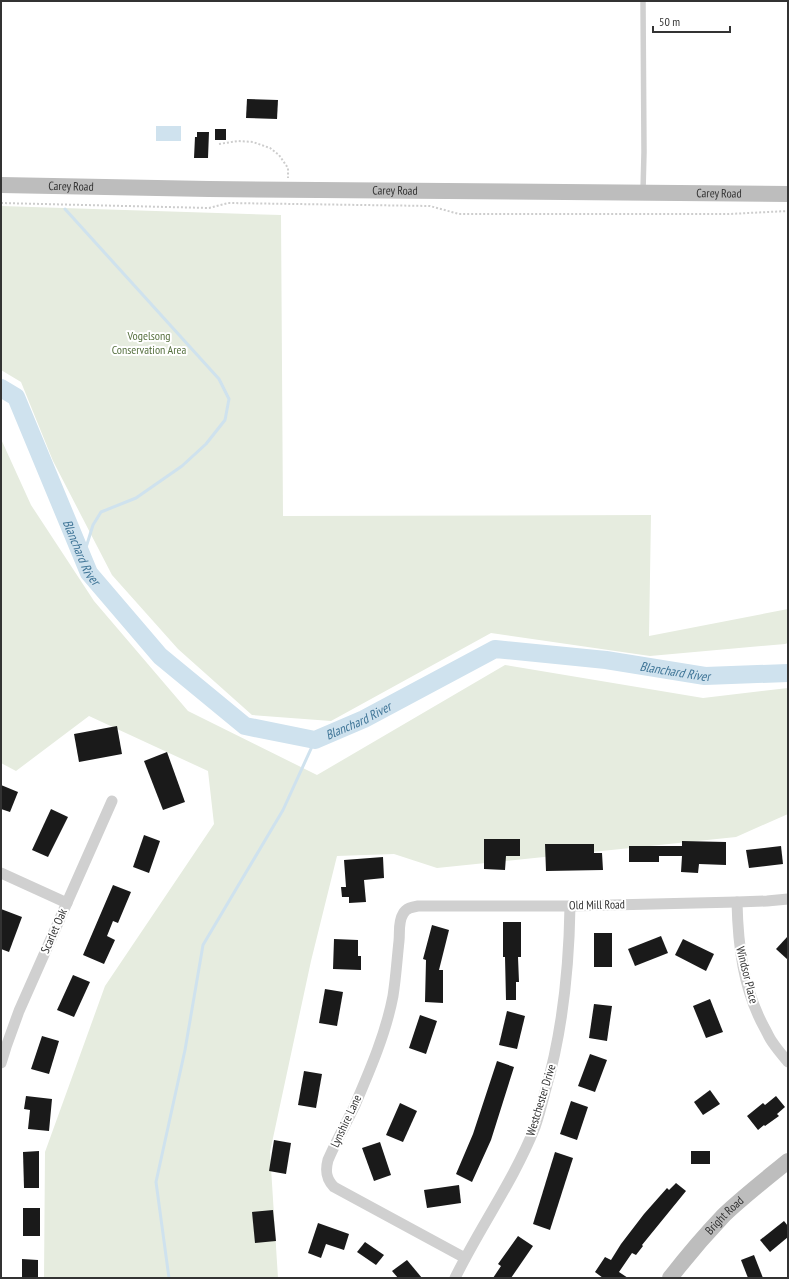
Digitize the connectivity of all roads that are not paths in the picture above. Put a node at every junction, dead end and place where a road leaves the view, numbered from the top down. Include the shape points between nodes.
1 (644, 1) edge
2 (1, 185) edge
3 (643, 193) junction
4 (788, 194) edge
5 (112, 801) dead end
6 (1, 873) edge
7 (788, 899) edge
8 (737, 902) junction
9 (67, 903) junction
10 (570, 906) junction
11 (407, 910) joint
12 (788, 1062) edge
13 (1, 1063) edge
14 (788, 1162) edge
15 (465, 1258) junction
16 (456, 1278) edge
17 (670, 1278) edge

1 - 3 lane
2 - 3 main road, Carey Road
3 - 4 main road, Carey Road
5 - 9 street, Scarlet Oak
6 - 9 street
7 - 8 street, Old Mill Road
8 - 10 street, Old Mill Road
8 - 12 street, Windsor Place via 741,956 747,986 772,1042
9 - 13 street, Scarlet Oak via 19,1011
10 - 11 street, Old Mill Road via 418,906
10 - 15 street, Westchester Drive via 562,1016 540,1113 508,1182
11 - 15 street, Lynshire Lane via 401,918 392,998 377,1053 328,1160 326,1175 334,1187
14 - 17 main road, Bright Road via 725,1215
15 - 16 street, Westchester Drive

